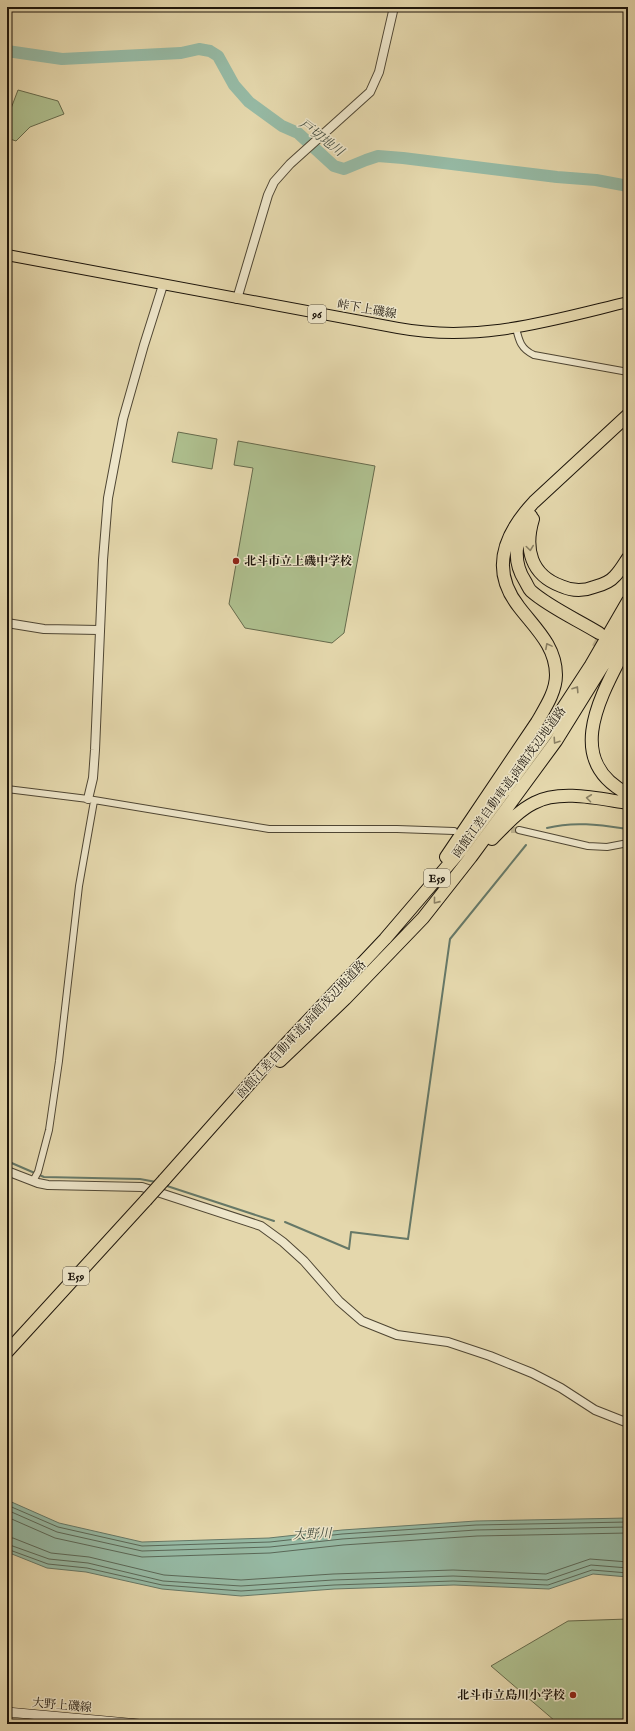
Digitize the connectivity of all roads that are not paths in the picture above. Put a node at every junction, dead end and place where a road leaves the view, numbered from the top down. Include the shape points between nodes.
1 (394, 7) edge
2 (7, 255) edge
3 (163, 285) junction
4 (237, 299) junction
5 (628, 302) edge
6 (516, 328) junction
7 (628, 372) edge
8 (628, 415) edge
9 (628, 424) edge
10 (535, 510) junction
11 (510, 532) junction
12 (628, 558) edge
13 (628, 601) edge
14 (7, 623) edge
15 (628, 625) edge
16 (100, 630) junction
17 (628, 643) edge
18 (7, 789) edge
19 (628, 794) edge
20 (91, 800) junction
21 (628, 803) edge
22 (518, 830) tunnel mouth
23 (454, 831) dead end
24 (628, 843) edge
25 (471, 858) junction
26 (384, 939) junction
27 (212, 1127) junction
28 (7, 1171) edge
29 (36, 1177) junction
30 (7, 1352) edge
31 (628, 1423) edge
32 (7, 1712) edge
33 (139, 1724) edge

1 - 4 street via 377,79 370,92 274,182
2 - 3 main road, 峠下上磯線 / 96
3 - 4 main road, 峠下上磯線 / 96
3 - 16 street via 123,420 108,498
4 - 6 main road, 峠下上磯線 / 96 via 436,334
5 - 6 main road, 峠下上磯線 / 96
6 - 7 street via 520,343 524,350 530,353
8 - 11 highway via 534,502
9 - 10 highway
10 - 11 highway via 524,524 518,539 516,561 521,575 530,590 597,636 536,605 521,592 511,572 508,555
10 -> 12 highway via 529,531 532,560 546,579 554,584 578,590 589,589 615,576
26 -> 11 highway via 456,844 537,722 549,702 554,687 556,675 553,655 541,633 517,606 504,578 504,550
26 -> 13 highway, 函館江差自動車道;函館茂辺地道路 / E59 via 462,849 546,734 591,666
14 - 16 street via 44,629
15 -> 25 highway, 函館江差自動車道;函館茂辺地道路 / E59 via 556,741
16 - 20 street
17 - 19 highway via 598,702 591,736 592,750 604,777
18 - 20 street
20 - 23 street via 269,829
20 - 29 street via 49,1130
21 -> 25 highway via 569,796 535,803 518,814
22 - 24 street via 588,846 607,847
25 -> 27 highway, 函館江差自動車道;函館茂辺地道路 / E59 via 423,918
26 - 27 highway, 函館江差自動車道;函館茂辺地道路 / E59
27 - 30 highway, 函館江差自動車道;函館茂辺地道路 / E59, bridge
28 - 29 street
29 - 31 street via 48,1185 142,1187 261,1226 287,1246 339,1301 362,1320 397,1335 448,1342 495,1358 547,1381 595,1410
32 - 33 main road, 大野上磯線

